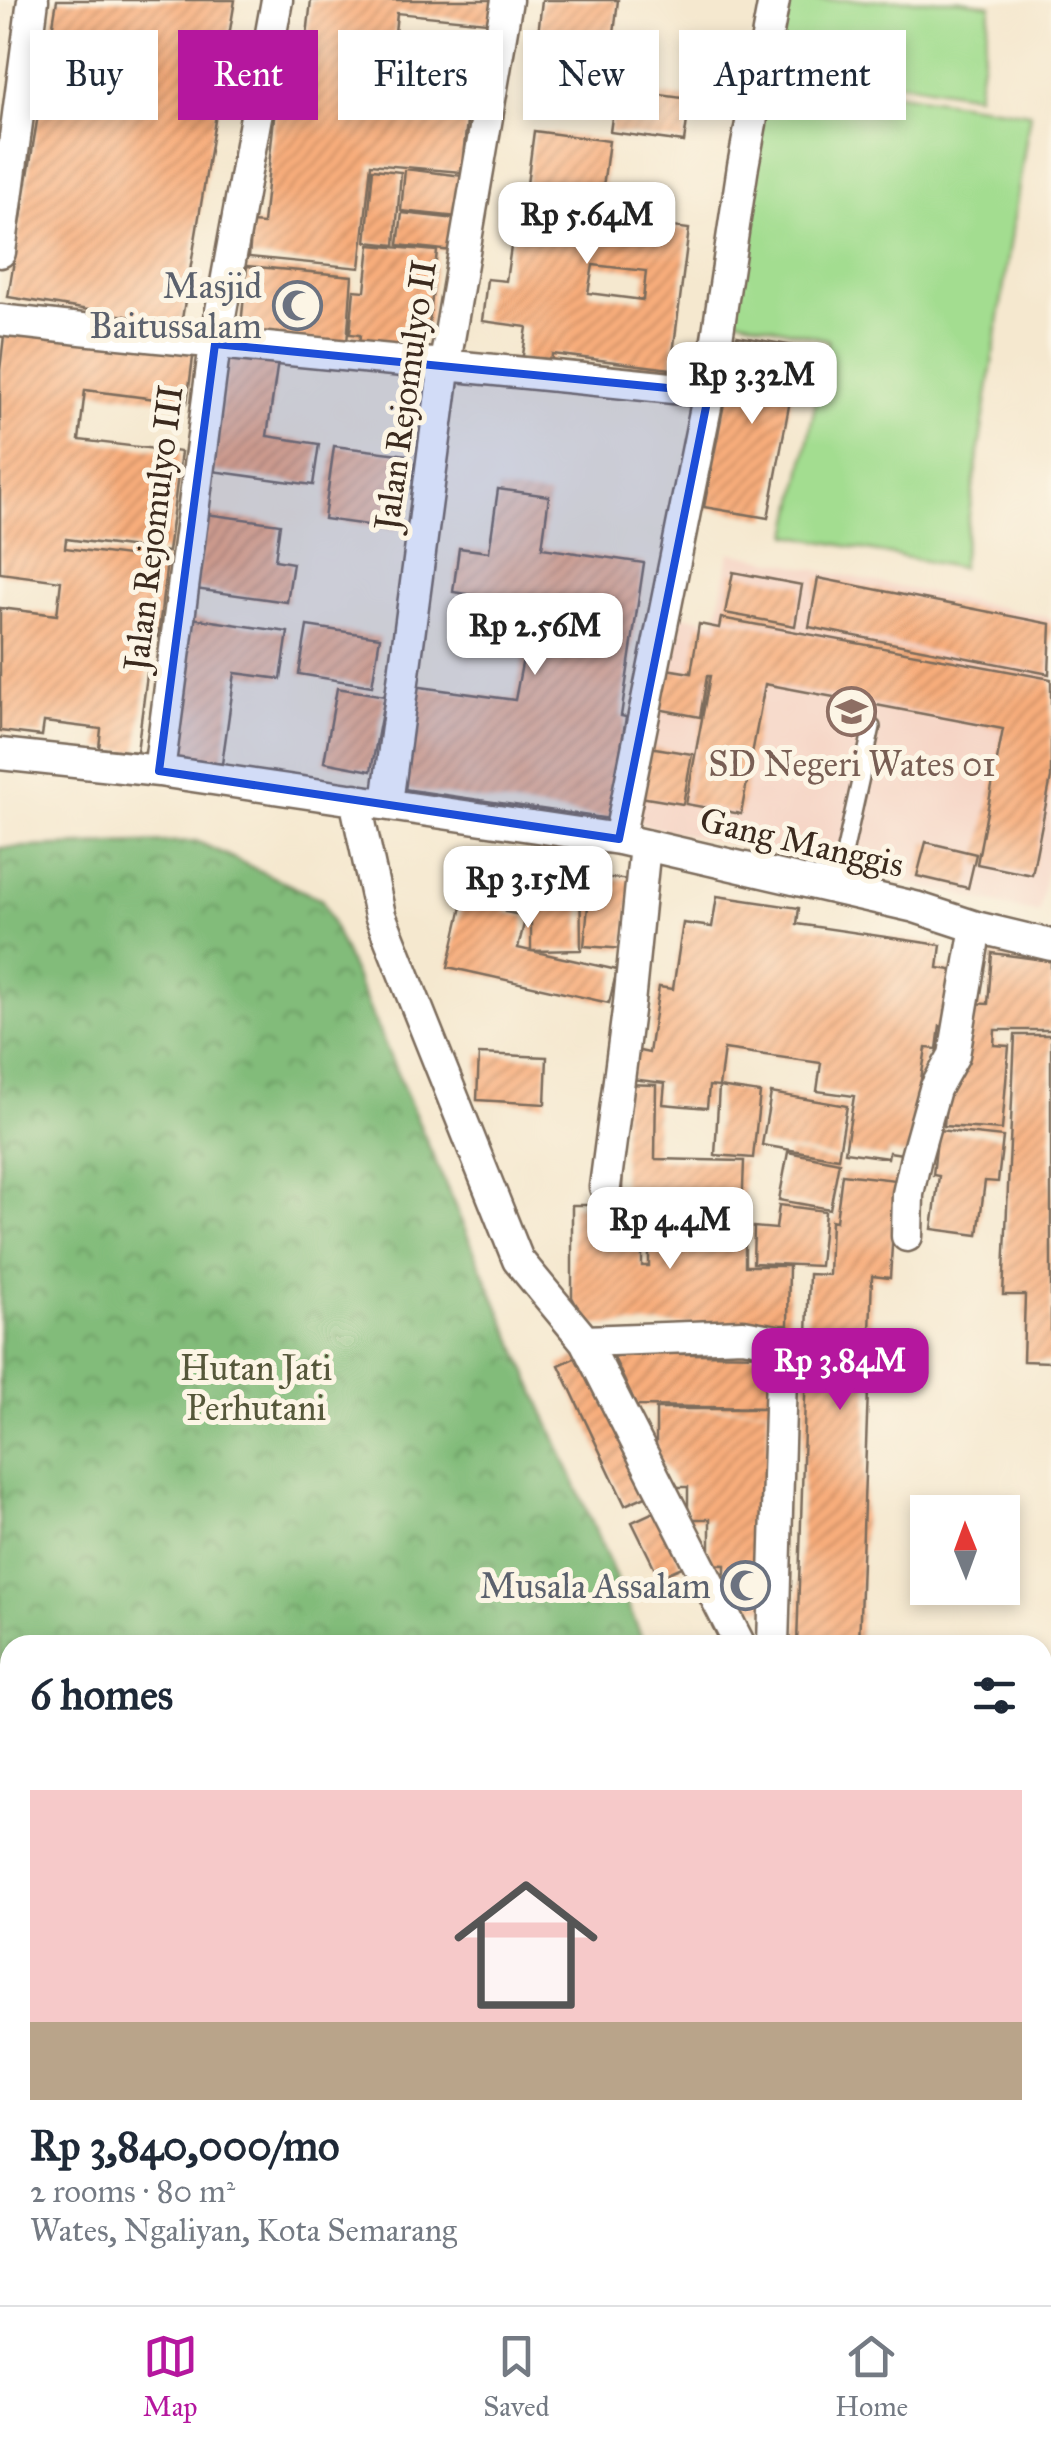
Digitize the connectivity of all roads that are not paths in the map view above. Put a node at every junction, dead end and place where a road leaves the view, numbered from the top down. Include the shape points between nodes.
1 (32, 0) edge
2 (277, 0) edge
3 (506, 0) edge
4 (774, 0) edge
5 (9, 114) edge
6 (0, 252) edge
7 (0, 320) edge
8 (215, 344) junction
9 (445, 363) junction
10 (709, 392) junction
11 (872, 727) dead end
12 (0, 754) edge
13 (160, 771) junction
14 (355, 798) junction
15 (387, 803) junction
16 (632, 842) junction
17 (836, 890) junction
18 (976, 927) junction
19 (1051, 946) edge
20 (606, 1186) dead end
21 (907, 1236) dead end
22 (585, 1341) junction
23 (735, 1635) edge
24 (773, 1635) edge

1 - 5 street
2 - 8 street, Jalan Rejomulyo III
3 - 9 street, Jalan Rejomulyo II
4 - 10 street
5 - 6 street
7 - 8 street
8 - 9 street
8 - 13 street, Jalan Rejomulyo III
9 - 10 street
9 - 15 street, Jalan Rejomulyo II
10 - 16 street
11 - 17 lane
12 - 13 street, Gang Manggis
13 - 14 street, Gang Manggis
14 - 15 street, Gang Manggis
14 - 22 street via 380,916 518,1260
15 - 16 street, Gang Manggis
16 - 17 street, Gang Manggis
16 - 20 street
17 - 18 street, Gang Manggis
18 - 19 street, Gang Manggis
18 - 21 street via 954,1055 934,1089 916,1157
22 - 23 street
22 - 24 street via 744,1335 782,1342

